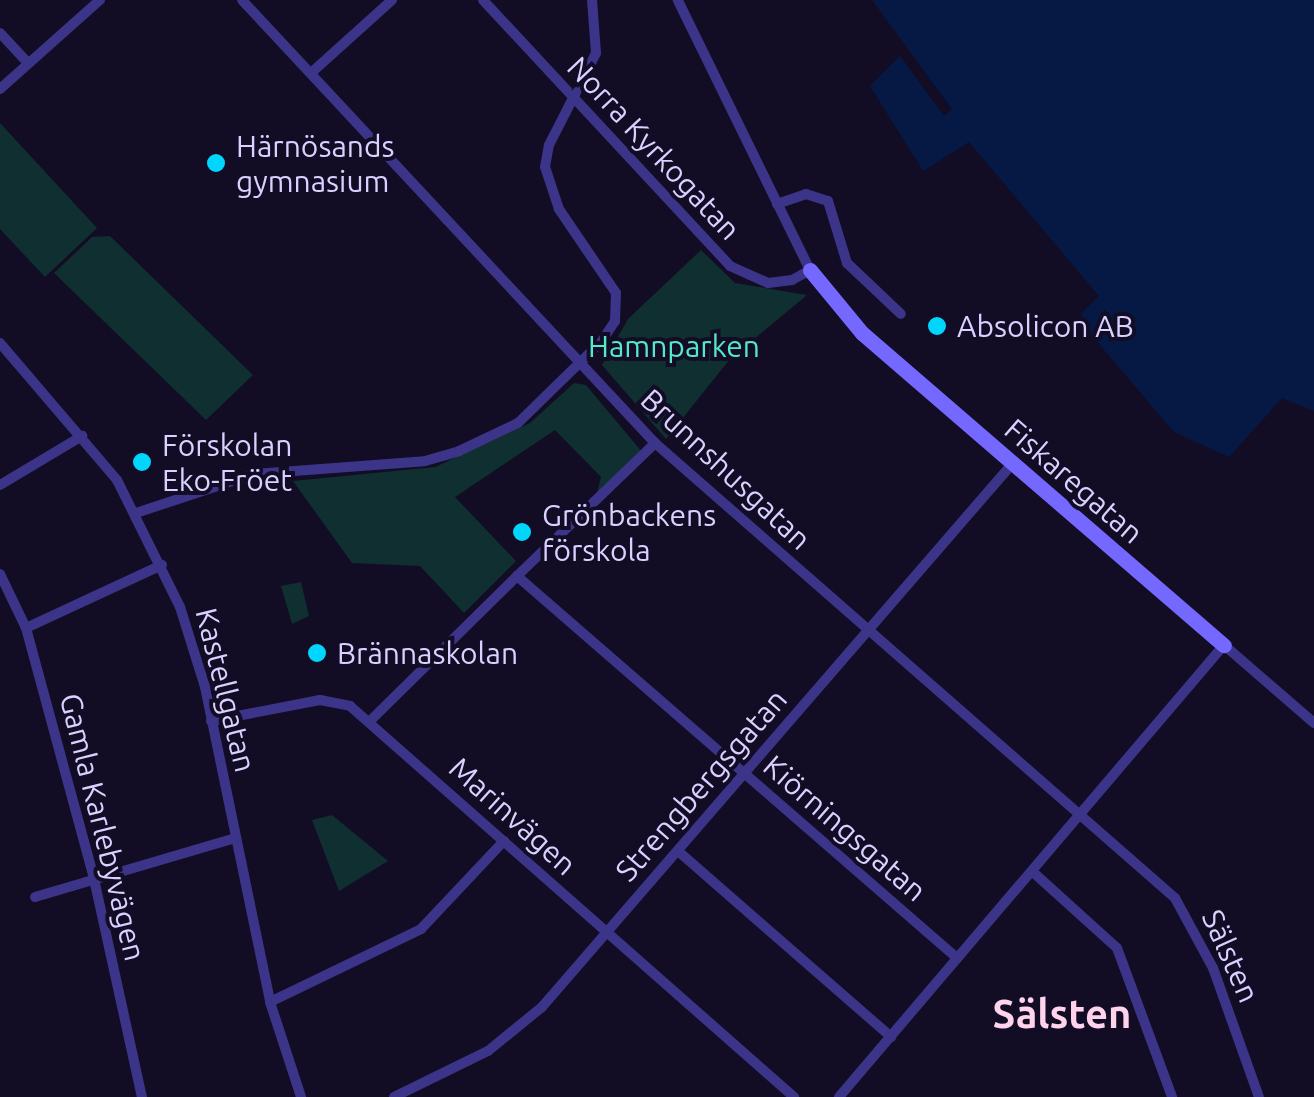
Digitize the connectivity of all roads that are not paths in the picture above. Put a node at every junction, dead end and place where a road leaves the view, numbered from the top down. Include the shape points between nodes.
1 (100, 0) edge
2 (242, 0) edge
3 (392, 0) edge
4 (483, 0) edge
5 (592, 0) edge
6 (678, 0) edge
7 (0, 32) edge
8 (28, 62) junction
9 (311, 73) junction
10 (0, 89) edge
11 (572, 98) junction
12 (778, 204) junction
13 (810, 270) junction
14 (901, 314) dead end
15 (0, 343) edge
16 (580, 362) junction
17 (82, 436) junction
18 (655, 443) junction
19 (1012, 464) junction
20 (0, 485) edge
21 (136, 513) junction
22 (162, 565) junction
23 (0, 574) edge
24 (518, 577) junction
25 (26, 628) junction
26 (868, 629) junction
27 (1224, 645) junction
28 (211, 721) junction
29 (370, 721) junction
30 (1314, 723) edge
31 (746, 774) junction
32 (1081, 814) junction
33 (235, 838) junction
34 (504, 841) junction
35 (678, 850) junction
36 (1034, 872) junction
37 (94, 879) junction
38 (35, 897) dead end
39 (607, 932) junction
40 (957, 958) junction
41 (270, 1002) junction
42 (891, 1037) junction
43 (142, 1097) edge
44 (301, 1097) edge
45 (394, 1097) edge
46 (794, 1097) edge
47 (839, 1097) edge
48 (1172, 1097) edge
49 (1259, 1097) edge

1 - 8 street
2 - 9 street, Brunnshusgatan
3 - 9 street
4 - 11 street, Norra Kyrkogatan
5 - 11 street via 596,52
6 - 12 street
7 - 8 street
8 - 10 street
9 - 16 street, Brunnshusgatan
11 - 13 street, Norra Kyrkogatan via 730,266 768,282
11 - 16 street via 545,166 560,209 605,273 618,308 602,342
12 - 13 street
12 - 14 street via 806,194 828,201 847,264
13 - 19 street, Fiskaregatan via 842,314
15 - 17 street, Kastellgatan
16 - 18 street, Brunnshusgatan
16 - 21 street via 518,422 458,451 426,461 254,474
17 - 20 street
17 - 21 street, Kastellgatan
18 - 24 street
18 - 26 street, Brunnshusgatan
19 - 26 street, Strengbergsgatan
19 - 27 street, Fiskaregatan
21 - 22 street, Kastellgatan
22 - 25 street
22 - 28 street, Kastellgatan via 193,643
23 - 25 street, Gamla Karlebyvägen
24 - 29 street
24 - 31 street, Kiörningsgatan
25 - 37 street, Gamla Karlebyvägen
26 - 31 street, Strengbergsgatan
26 - 32 street, Brunnshusgatan
27 - 30 street, Fiskaregatan
27 - 32 street
28 - 29 street, Marinvägen via 331,700
28 - 33 street, Kastellgatan
29 - 34 street, Marinvägen
31 - 35 street, Strengbergsgatan
31 - 40 street, Kiörningsgatan
32 - 36 street
32 - 49 street, Sälsten via 1152,874 1190,920
33 - 37 street
33 - 41 street, Kastellgatan
34 - 39 street, Marinvägen
34 - 41 street via 420,929
35 - 39 street, Strengbergsgatan
35 - 42 street
36 - 40 street
36 - 48 street via 1118,948
37 - 38 street
37 - 43 street, Gamla Karlebyvägen
39 - 45 street, Strengbergsgatan via 513,1033
39 - 46 street, Marinvägen
40 - 42 street
41 - 44 street, Kastellgatan
42 - 47 street

